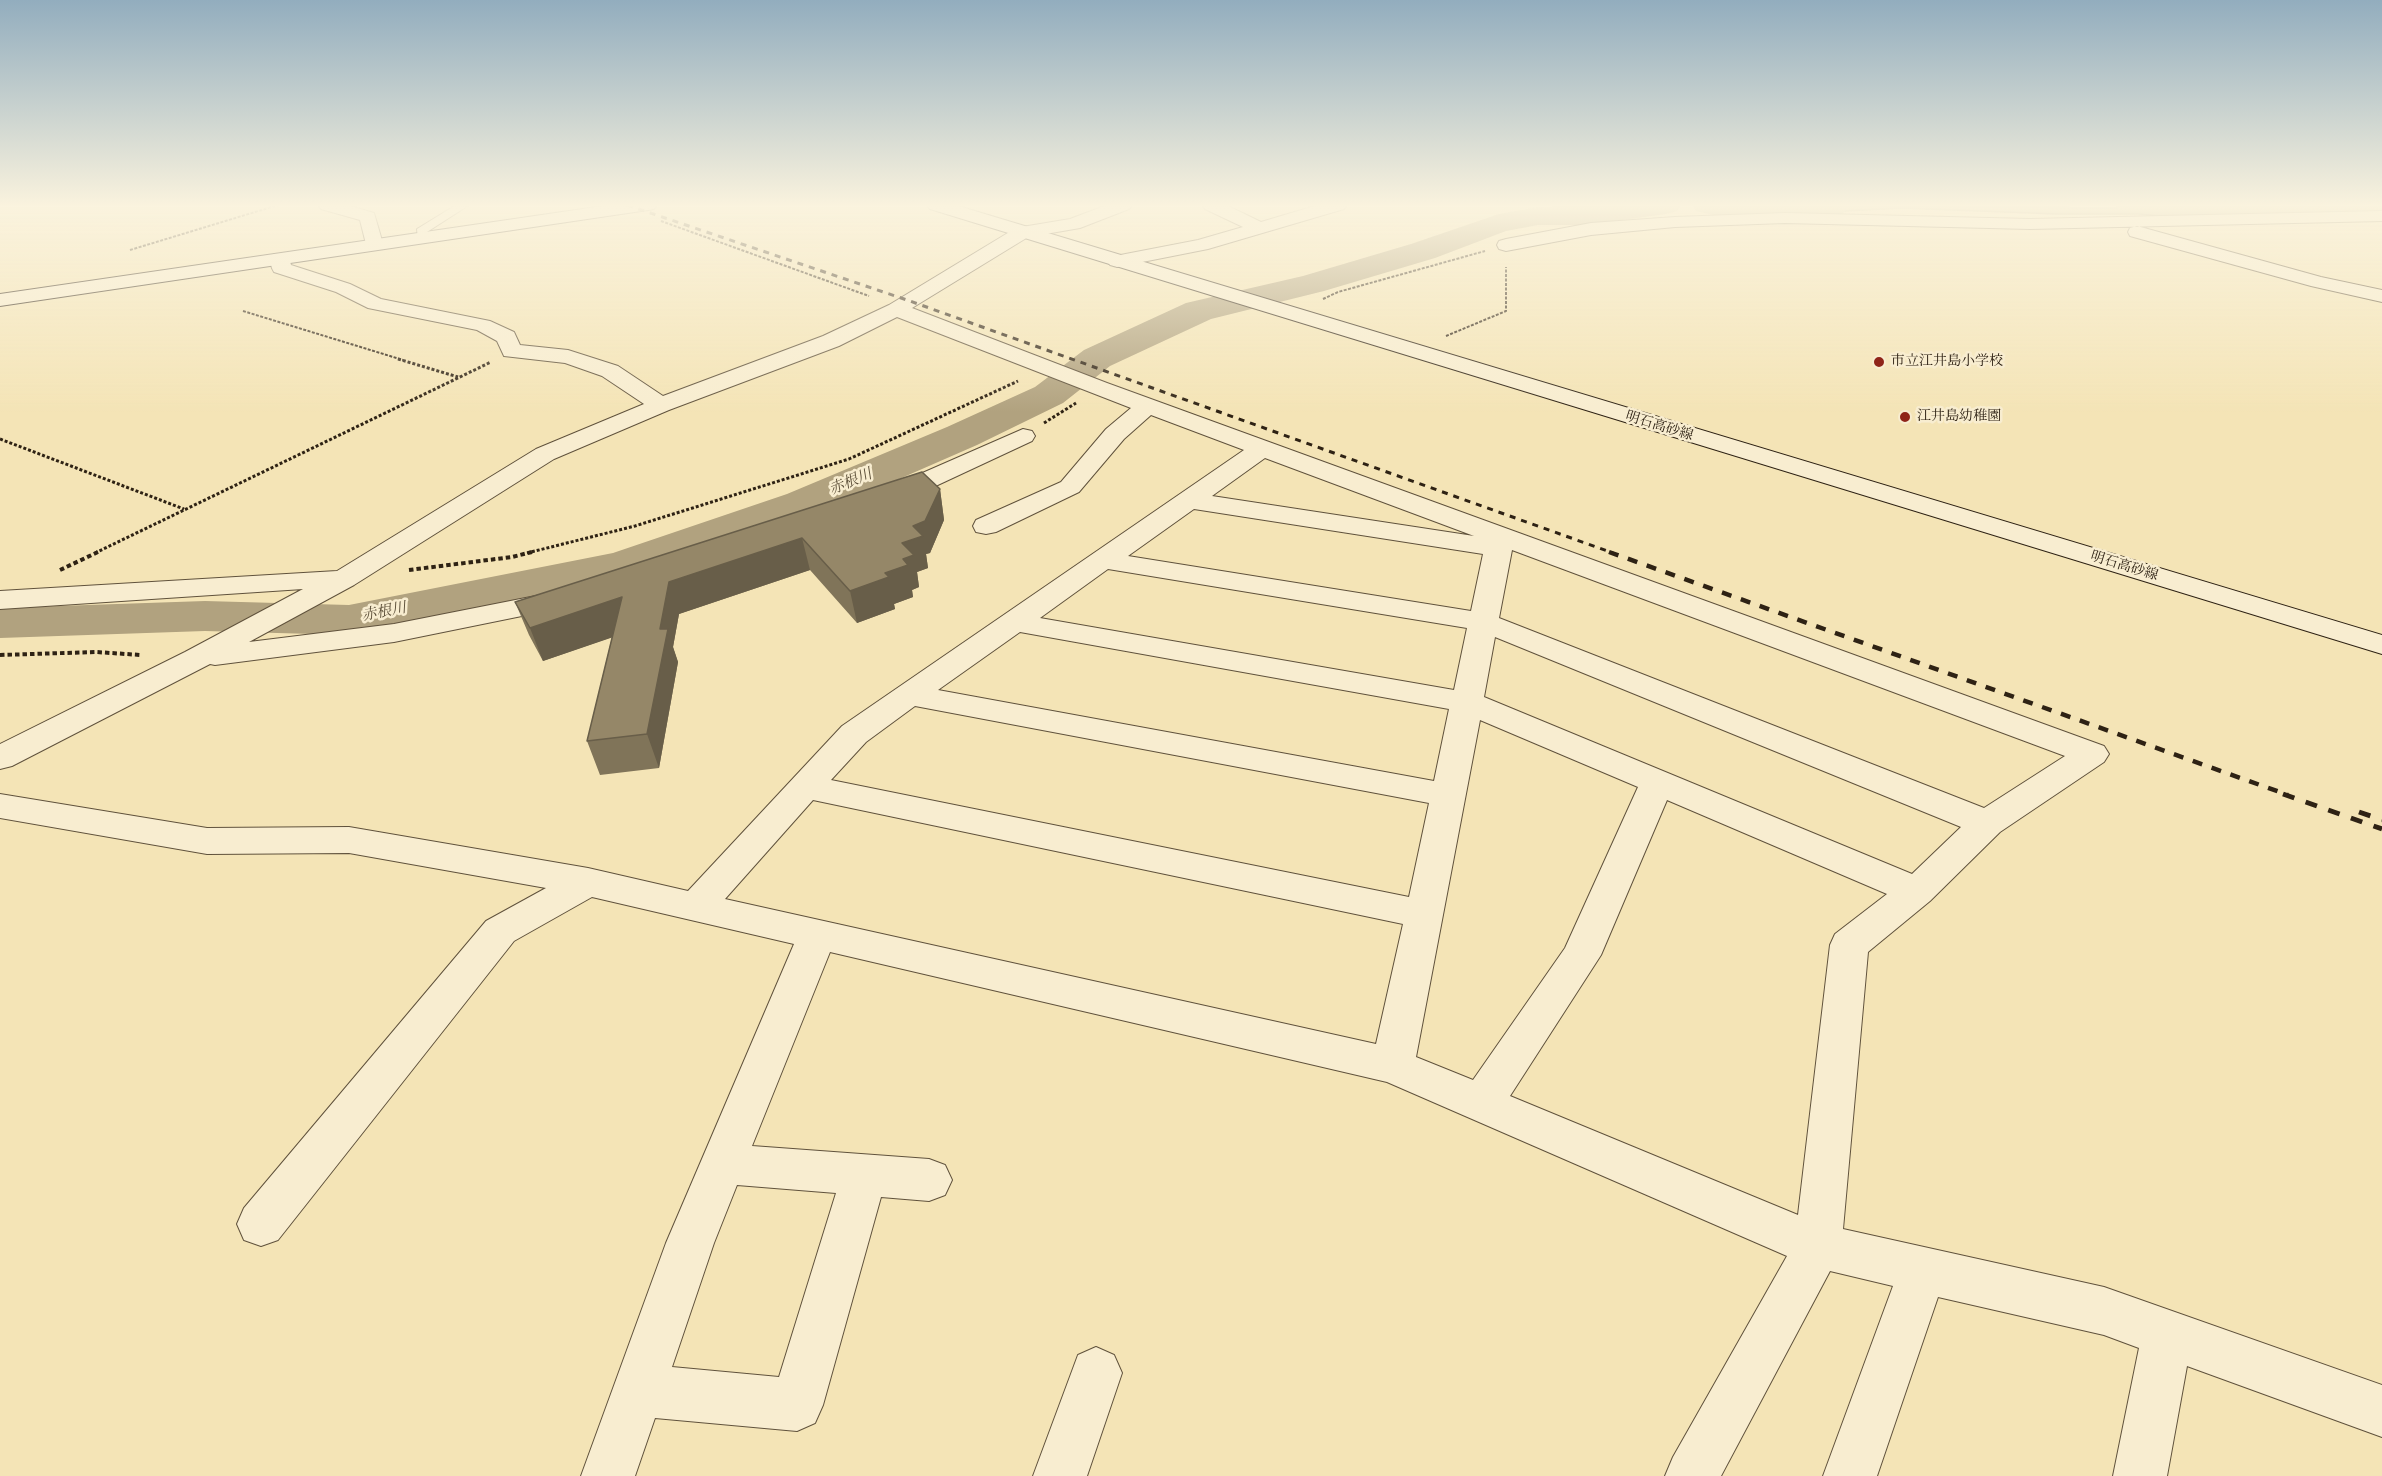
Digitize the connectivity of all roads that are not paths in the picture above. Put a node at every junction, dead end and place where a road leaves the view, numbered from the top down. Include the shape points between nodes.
1 (175, 274) edge
2 (299, 274) edge
3 (954, 274) edge
4 (1160, 274) edge
5 (2288, 274) edge
6 (2374, 276) dead end
7 (2318, 282) junction
8 (2382, 296) edge
9 (0, 300) edge
10 (896, 309) junction
11 (661, 405) junction
12 (1148, 406) junction
13 (1023, 436) road end
14 (1263, 448) junction
15 (1189, 500) junction
16 (867, 505) edge
17 (986, 526) dead end
18 (1499, 541) junction
19 (1103, 560) junction
20 (344, 579) junction
21 (588, 594) edge
22 (0, 600) edge
23 (1014, 622) junction
24 (1483, 622) junction
25 (2382, 645) edge
26 (196, 659) junction
27 (909, 695) junction
28 (1466, 702) junction
29 (0, 758) edge
30 (1657, 782) junction
31 (806, 787) junction
32 (1447, 795) junction
33 (0, 807) edge
34 (1986, 823) junction
35 (588, 882) junction
36 (1917, 891) junction
37 (696, 907) junction
38 (1423, 914) junction
39 (817, 935) junction
40 (1393, 1066) junction
41 (1481, 1104) junction
42 (723, 1164) junction
43 (864, 1175) junction
44 (928, 1180) dead end
45 (261, 1224) dead end
46 (1818, 1246) junction
47 (1923, 1270) junction
48 (2167, 1334) junction
49 (1096, 1373) dead end
50 (638, 1390) junction
51 (2382, 1411) edge
52 (608, 1476) edge
53 (1060, 1476) edge
54 (1692, 1476) edge
55 (1850, 1476) edge
56 (2140, 1476) edge

1 - 9 street
2 - 11 street via 343,288 375,304 483,325 506,337 512,351 568,357 610,371
3 - 10 street
4 - 25 street, 明石高砂線
5 - 7 street
6 - 7 street
7 - 8 street
10 - 11 street via 831,341
10 - 12 street
11 - 20 street via 545,454
12 - 14 street
12 - 17 street via 1116,434 1070,487
13 - 16 street
14 - 15 street
14 - 18 street
15 - 18 street
15 - 19 street
18 - 24 street
18 - 34 street via 2092,754
19 - 23 street
19 - 24 street
20 - 22 street
20 - 26 street
21 - 26 street via 394,633
23 - 27 street
23 - 28 street
24 - 28 street
24 - 34 street
26 - 29 street
27 - 31 street via 854,734
27 - 32 street
28 - 30 street
28 - 32 street
30 - 36 street
30 - 41 street via 1581,955
31 - 37 street
31 - 38 street
32 - 38 street
33 - 35 street via 207,841 349,840
34 - 36 street
35 - 37 street
35 - 45 street via 500,931
36 - 46 street via 1848,945
37 - 39 street
38 - 40 street
39 - 40 street
39 - 42 street
40 - 41 street
41 - 46 street
42 - 43 street
42 - 50 street via 690,1243
43 - 44 street
43 - 50 street via 797,1405
46 - 47 street
46 - 54 street
47 - 48 street via 2104,1311
47 - 55 street
48 - 51 street
48 - 56 street
49 - 53 street
50 - 52 street

